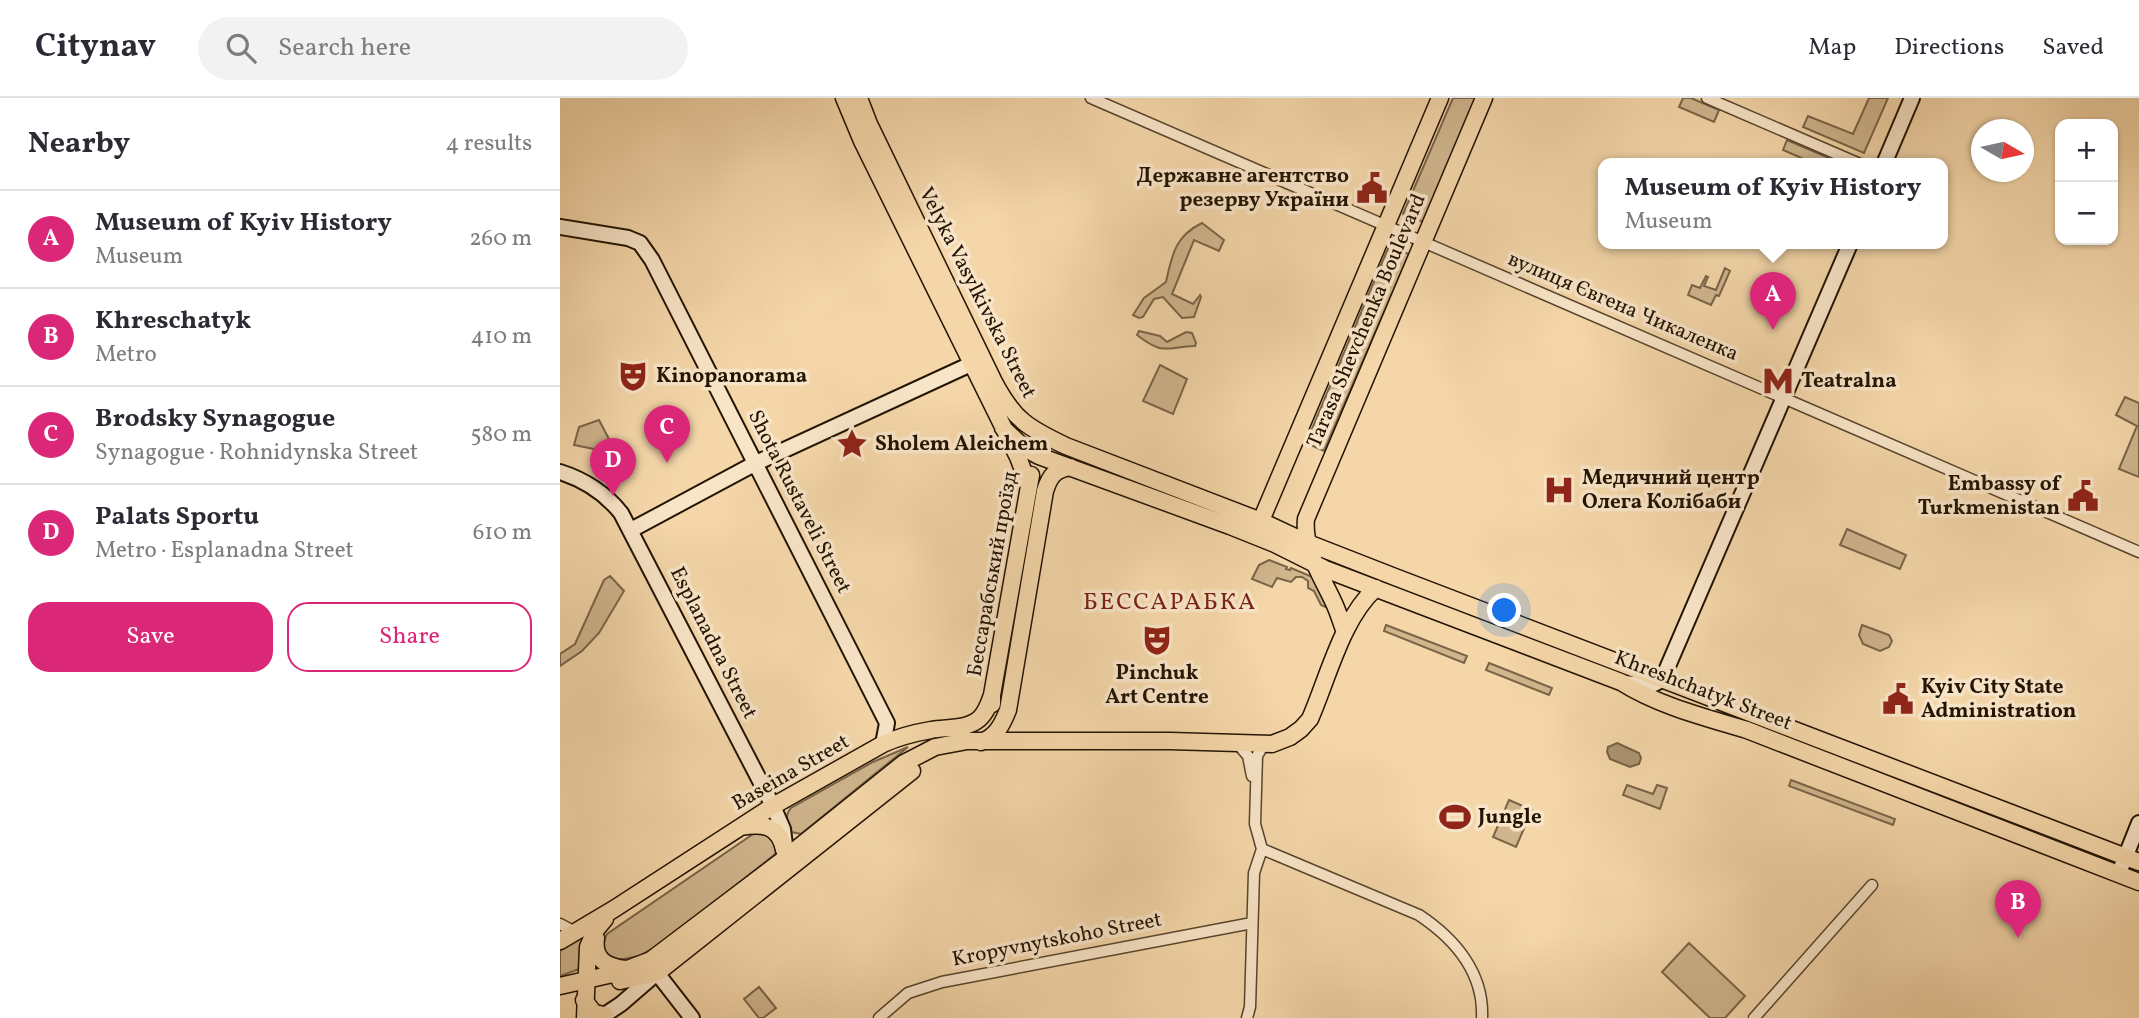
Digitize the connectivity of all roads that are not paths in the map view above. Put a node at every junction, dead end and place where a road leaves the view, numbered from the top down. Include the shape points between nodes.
1 (1091, 98) edge
2 (1440, 98) edge
3 (1485, 98) edge
4 (1707, 98) edge
5 (1912, 98) edge
6 (856, 102) edge
7 (1846, 158) edge
8 (1887, 158) edge
9 (1386, 225) junction
10 (560, 228) edge
11 (1424, 241) junction
12 (1848, 249) edge
13 (971, 364) junction
14 (1784, 398) junction
15 (1003, 428) junction
16 (1066, 446) junction
17 (1040, 456) junction
18 (756, 463) junction
19 (1070, 467) junction
20 (560, 472) edge
21 (1028, 483) junction
22 (1258, 528) junction
23 (631, 530) junction
24 (1308, 542) junction
25 (2139, 552) edge
26 (1314, 564) junction
27 (1376, 588) junction
28 (1345, 632) junction
29 (1662, 680) junction
30 (1621, 682) junction
31 (992, 695) junction
32 (998, 730) junction
33 (985, 741) junction
34 (1016, 741) junction
35 (1236, 743) junction
36 (883, 744) junction
37 (1264, 744) junction
38 (1255, 796) junction
39 (773, 806) junction
40 (2139, 823) edge
41 (739, 828) junction
42 (1262, 849) junction
43 (781, 856) junction
44 (2132, 860) edge
45 (2119, 873) junction
46 (2139, 882) edge
47 (1872, 885) dead end
48 (614, 909) junction
49 (602, 923) junction
50 (1252, 923) junction
51 (560, 924) edge
52 (575, 932) junction
53 (560, 941) edge
54 (672, 946) junction
55 (630, 968) junction
56 (657, 973) junction
57 (587, 979) junction
58 (561, 986) edge
59 (586, 1011) edge
60 (602, 1016) edge
61 (692, 1018) edge
62 (879, 1018) edge
63 (1247, 1018) edge
64 (1482, 1018) edge
65 (1754, 1018) edge

1 - 9 street, вулиця Євгена Чикаленка
2 - 9 main road, Tarasa Shevchenka Boulevard
3 - 11 main road, Tarasa Shevchenka Boulevard
4 - 7 street
5 - 8 street
6 - 13 main road, Velyka Vasylkivska Street via 862,141
6 - 16 main road, Velyka Vasylkivska Street via 1005,403 1024,424
9 - 11 street, вулиця Євгена Чикаленка
9 - 22 main road, Tarasa Shevchenka Boulevard
10 - 18 street, Shota Rustaveli Street via 640,243
11 - 14 street, вулиця Євгена Чикаленка
11 - 24 main road, Tarasa Shevchenka Boulevard via 1306,519
12 - 14 street
13 - 15 main road, Velyka Vasylkivska Street
13 - 18 street
14 - 25 street, вулиця Євгена Чикаленка
14 - 29 street
15 - 17 main road, Velyka Vasylkivska Street
15 - 21 main road, Velyka Vasylkivska Street
16 - 17 main road, Бессарабський проїзд via 1051,447
16 - 22 main road, Velyka Vasylkivska Street
17 - 19 main road, Velyka Vasylkivska Street
17 - 21 main road, Бессарабський проїзд
18 - 23 street
18 - 36 street, Shota Rustaveli Street via 887,723
19 - 22 main road, Velyka Vasylkivska Street
19 - 32 main road, Бессарабський проїзд via 1049,478 1044,495 1008,710
20 - 23 street, Esplanadna Street via 607,498
21 - 31 main road, Бессарабський проїзд
22 - 24 main road, Khreshchatyk Street
22 - 26 main road, Khreshchatyk Street
23 - 39 street, Esplanadna Street
24 - 26 main road, Tarasa Shevchenka Boulevard
24 - 29 main road, Khreshchatyk Street
26 - 27 main road, Khreshchatyk Street
26 - 28 main road, Tarasa Shevchenka Boulevard
27 - 28 main road via 1361,603
27 - 30 main road, Khreshchatyk Street
28 - 37 main road via 1310,719 1290,737
29 - 30 street via 1648,686
29 - 44 main road, Khreshchatyk Street
30 - 45 main road, Khreshchatyk Street via 1684,711 1746,730
31 - 32 main road, Бессарабський проїзд
31 - 36 main road, Baseina Street via 978,721 897,737
32 - 33 main road, Бессарабський проїзд
32 - 34 main road
33 - 34 main road
33 - 43 main road via 935,747 904,763
33 - 56 main road via 938,756 909,773
34 - 35 main road
35 - 37 main road
35 - 38 street via 1248,756
36 - 39 main road, Baseina Street
37 - 38 street via 1257,756
38 - 42 street via 1255,824
39 - 41 main road, Baseina Street
39 - 43 street, Esplanadna Street via 785,835
40 - 44 street
41 - 43 main road via 771,828 780,836
41 - 48 main road, Baseina Street
42 - 50 street via 1254,873
42 - 64 street via 1438,927 1476,979
43 - 54 main road
44 - 45 street
45 - 46 main road, Khreshchatyk Street
47 - 65 street
48 - 49 main road
48 - 52 main road
49 - 55 main road via 595,947 598,958 611,966
49 - 57 main road via 591,939
50 - 62 street, Kropyvnytskoho Street via 942,982 908,993
50 - 63 street
51 - 52 street
52 - 53 main road
54 - 55 main road
54 - 56 street
55 - 57 main road
56 - 57 main road via 622,981
56 - 60 street
56 - 61 street
57 - 58 main road
57 - 59 main road
58 - 59 main road via 574,989
59 - 60 main road

